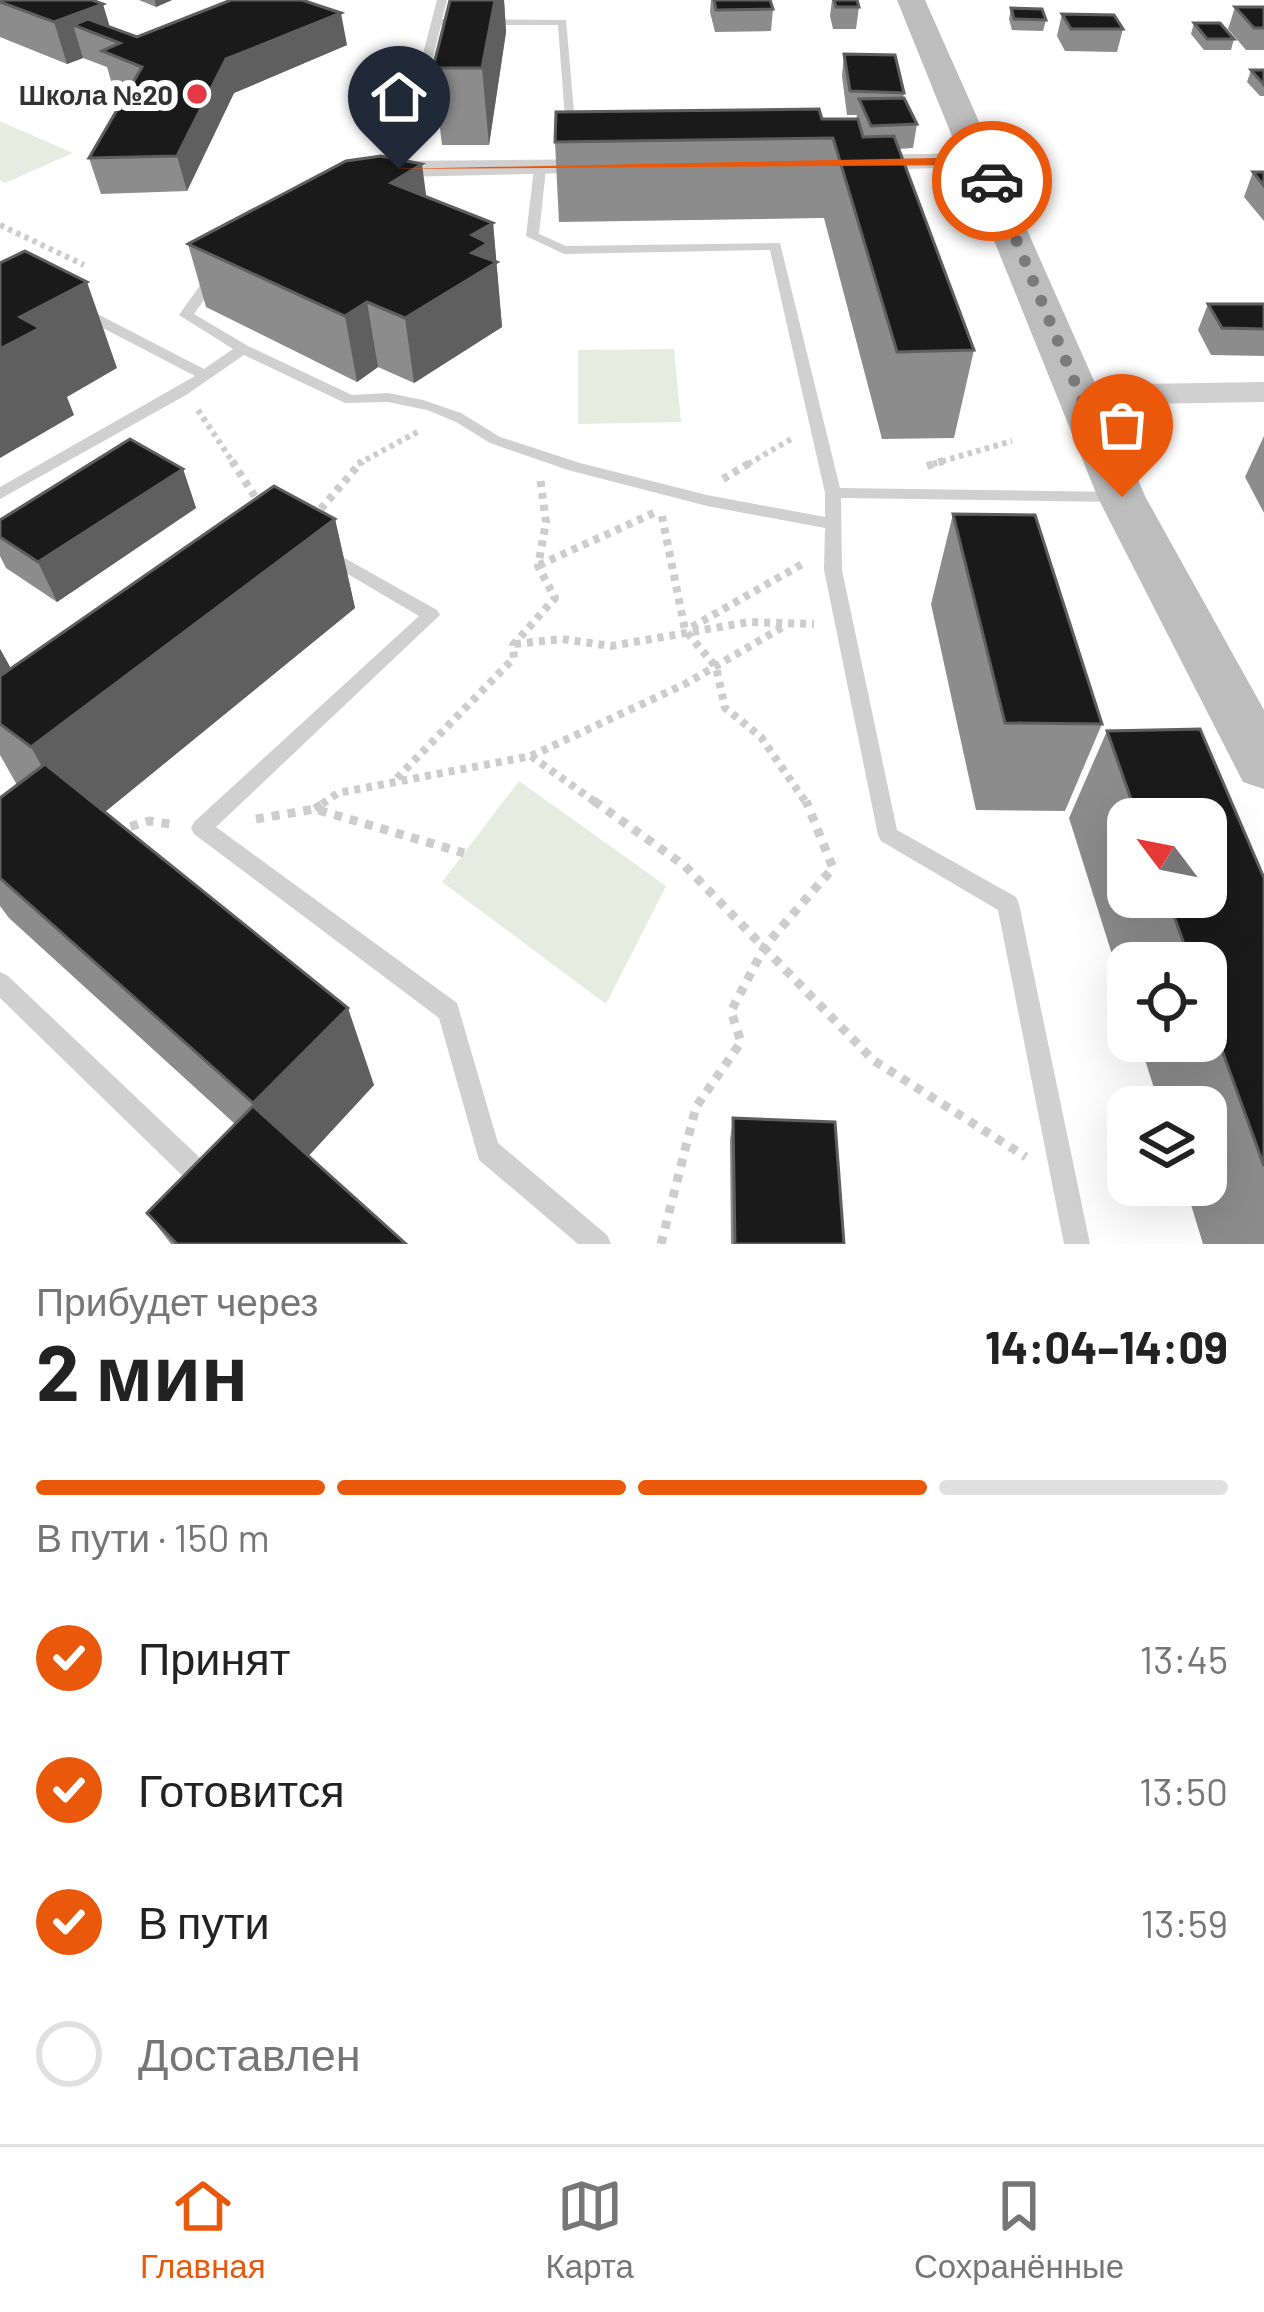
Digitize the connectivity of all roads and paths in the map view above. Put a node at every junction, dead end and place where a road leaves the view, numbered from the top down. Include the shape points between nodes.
1 (442, 0) edge
2 (911, 0) edge
3 (437, 22) junction
4 (984, 161) junction
5 (832, 164) edge
6 (645, 167) edge
7 (575, 168) junction
8 (399, 169) joint
9 (541, 169) junction
10 (0, 225) edge
11 (84, 265) dead end
12 (244, 267) edge
13 (54, 308) edge
14 (243, 349) junction
15 (371, 374) dead end
16 (206, 376) junction
17 (181, 392) junction
18 (1264, 392) edge
19 (367, 394) junction
20 (1078, 395) junction
21 (457, 416) junction
22 (536, 452) junction
23 (630, 478) junction
24 (833, 493) junction
25 (0, 494) edge
26 (1122, 497) junction
27 (833, 535) junction
28 (288, 540) junction
29 (685, 630) junction
30 (513, 645) junction
31 (716, 667) junction
32 (530, 756) junction
33 (1264, 764) edge
34 (394, 781) junction
35 (314, 809) junction
36 (201, 828) junction
37 (107, 833) edge
38 (464, 853) dead end
39 (765, 946) junction
40 (0, 982) edge
41 (1064, 1180) junction
42 (224, 1198) edge
43 (598, 1244) edge
44 (661, 1244) edge
45 (1077, 1244) edge

1 - 3 lane
2 - 4 main road
3 - 7 lane via 563,22
3 - 8 lane
4 - 5 street
4 - 20 main road
6 - 7 street
7 - 9 street
8 - 9 street
9 - 24 lane via 532,236 564,250 775,245
10 - 11 path
12 - 14 lane via 206,287 186,316
13 - 16 lane via 86,310
14 - 16 lane
14 - 19 lane via 350,400
15 - 19 lane
16 - 17 lane
17 - 25 lane
17 - 28 path
18 - 20 street
19 - 21 lane
20 - 26 main road
21 - 22 lane via 491,439
21 - 28 path via 359,463
22 - 23 lane
22 - 30 path via 546,522 538,566 555,598
23 - 27 lane
23 - 29 path via 661,510
24 - 26 lane
24 - 27 lane
26 - 33 main road
27 - 29 path
27 - 41 lane via 888,835 1008,904
28 - 36 lane via 431,615
29 - 30 path via 611,646 562,638
29 - 31 path
29 - 31 path via 785,625
30 - 34 path via 514,658
31 - 32 path
31 - 39 path via 724,708 746,719 805,802 832,868
32 - 34 path
32 - 39 path via 685,866
34 - 35 path via 338,794
35 - 36 path
35 - 38 path
36 - 37 path via 148,821
36 - 43 lane via 449,1011 488,1151
39 - 41 path via 873,1060
39 - 44 path via 731,1011 741,1042 696,1108
40 - 42 lane
41 - 45 lane

